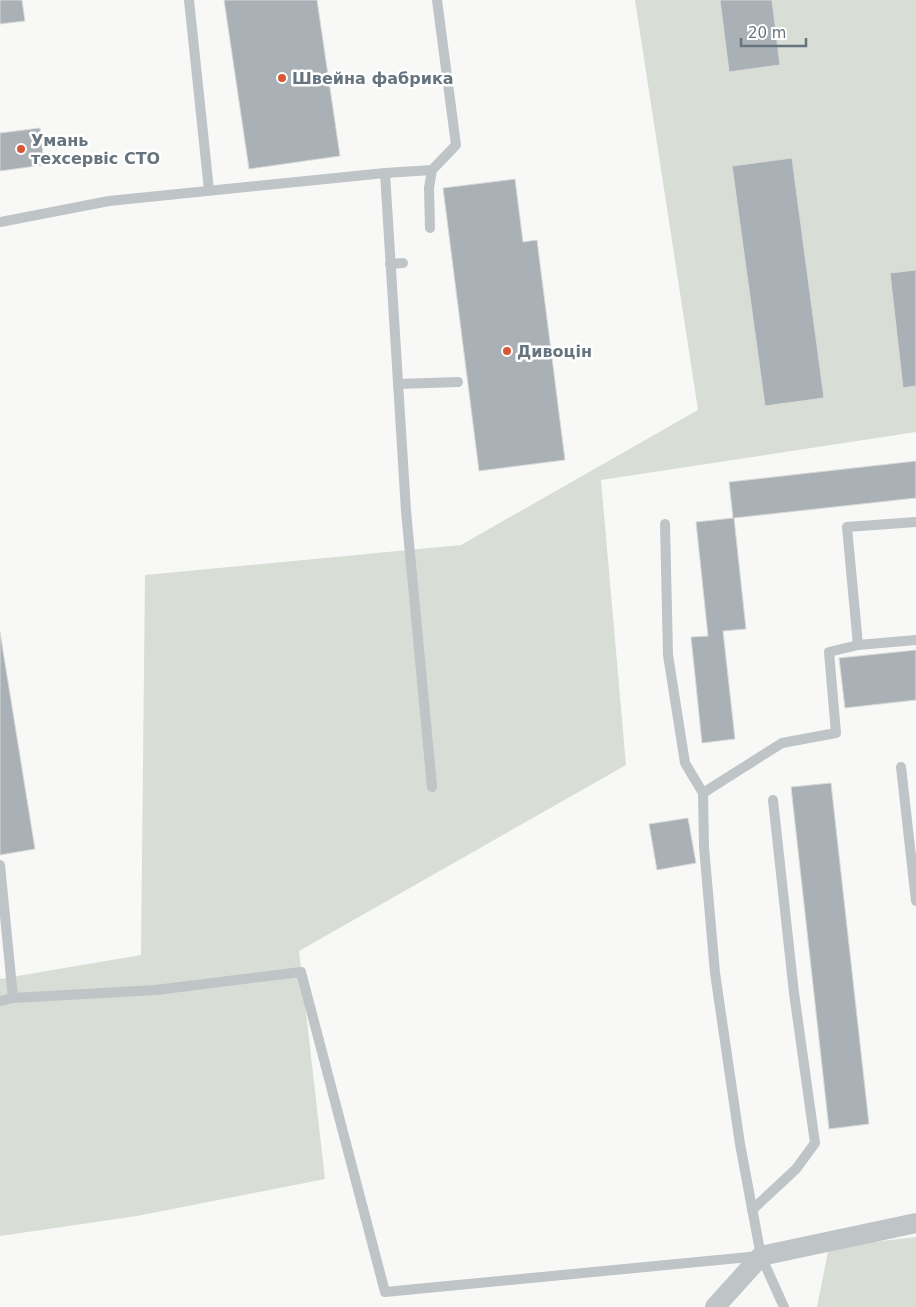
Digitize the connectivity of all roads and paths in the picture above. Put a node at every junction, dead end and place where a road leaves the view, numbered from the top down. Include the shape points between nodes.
1 (189, 0) edge
2 (437, 0) edge
3 (432, 170) junction
4 (385, 173) junction
5 (210, 190) junction
6 (0, 222) edge
7 (430, 228) dead end
8 (403, 263) dead end
9 (390, 264) junction
10 (458, 382) dead end
11 (398, 384) junction
12 (916, 522) edge
13 (665, 524) dead end
14 (916, 640) edge
15 (858, 645) junction
16 (901, 767) dead end
17 (432, 787) dead end
18 (703, 793) junction
19 (772, 800) dead end
20 (0, 865) edge
21 (916, 901) edge
22 (13, 998) junction
23 (0, 1001) edge
24 (752, 1210) junction
25 (916, 1223) edge
26 (760, 1256) junction
27 (716, 1307) edge
28 (784, 1307) edge

1 - 5 lane
2 - 3 lane via 456,145
3 - 4 lane
3 - 7 lane
4 - 5 lane
4 - 9 lane
5 - 6 lane via 109,201
8 - 9 lane
9 - 11 lane
10 - 11 lane
11 - 17 lane via 406,510
12 - 15 lane via 847,527
13 - 18 lane via 668,655 685,762
14 - 15 lane
15 - 18 lane via 829,652 836,733 782,743
16 - 21 lane
18 - 24 lane via 714,972
19 - 24 lane via 794,993 816,1142 796,1170
20 - 22 lane
22 - 23 lane
22 - 26 lane via 156,990 301,972 385,1292
24 - 26 lane
25 - 26 street
26 - 27 street
26 - 28 lane

